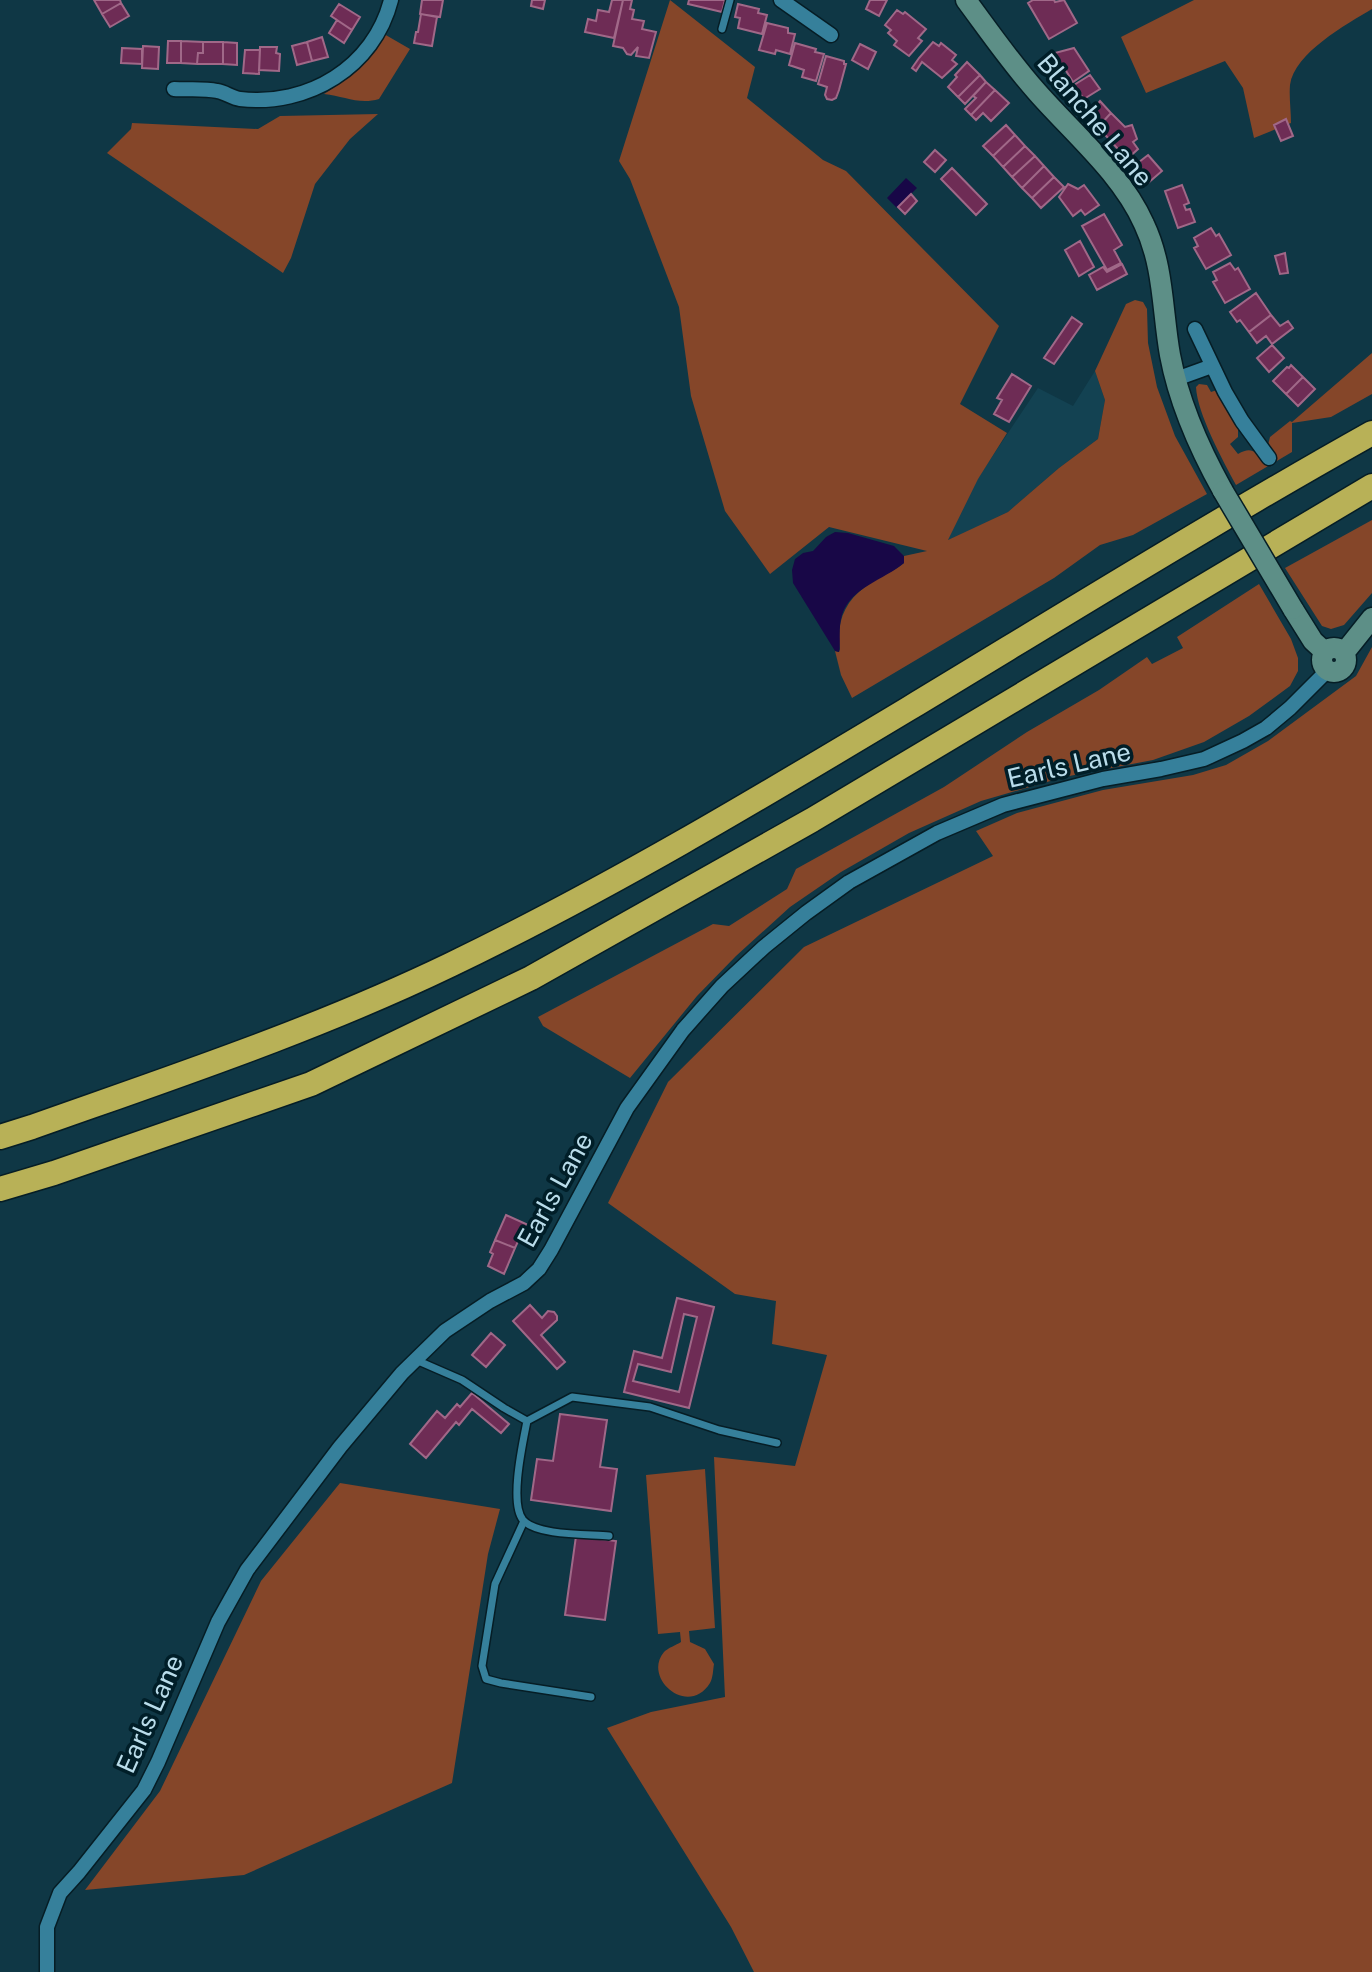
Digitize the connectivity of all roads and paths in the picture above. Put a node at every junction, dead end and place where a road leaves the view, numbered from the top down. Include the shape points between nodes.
1 (391, 0) edge
2 (730, 0) edge
3 (781, 0) edge
4 (966, 0) edge
5 (722, 29) dead end
6 (831, 35) dead end
7 (174, 89) dead end
8 (1195, 329) dead end
9 (1212, 366) junction
10 (1176, 379) junction
11 (1372, 433) edge
12 (1269, 458) dead end
13 (1372, 486) edge
14 (1372, 618) edge
15 (1332, 658) junction
16 (0, 1137) edge
17 (0, 1189) edge
18 (416, 1360) junction
19 (527, 1421) junction
20 (777, 1443) dead end
21 (524, 1521) junction
22 (609, 1536) dead end
23 (591, 1697) dead end
24 (47, 1972) edge

1 - 7 street via 369,47 323,86 268,99
2 - 5 lane
3 - 6 street
4 - 10 street, Blanche Lane via 1136,207 1160,270
8 - 9 street
9 - 10 street
9 - 12 street
10 - 15 street, Blanche Lane, bridge via 1223,491 1313,641
11 - 16 highway via 578,901 285,1038
13 - 17 highway via 812,820 531,978 311,1084
14 - 15 street
15 - 18 street, Earls Lane via 1266,728 1204,759 1003,805 937,833 849,882 806,913 722,986 683,1030 627,1108 539,1269 445,1331
18 - 19 lane via 462,1380
18 - 24 street, Earls Lane via 340,1447 247,1570 218,1622 144,1790 60,1893 47,1927
19 - 20 lane via 572,1397 650,1407
19 - 21 lane via 518,1464 518,1509
21 - 22 lane via 548,1531
21 - 23 lane via 495,1584 482,1666 486,1679

